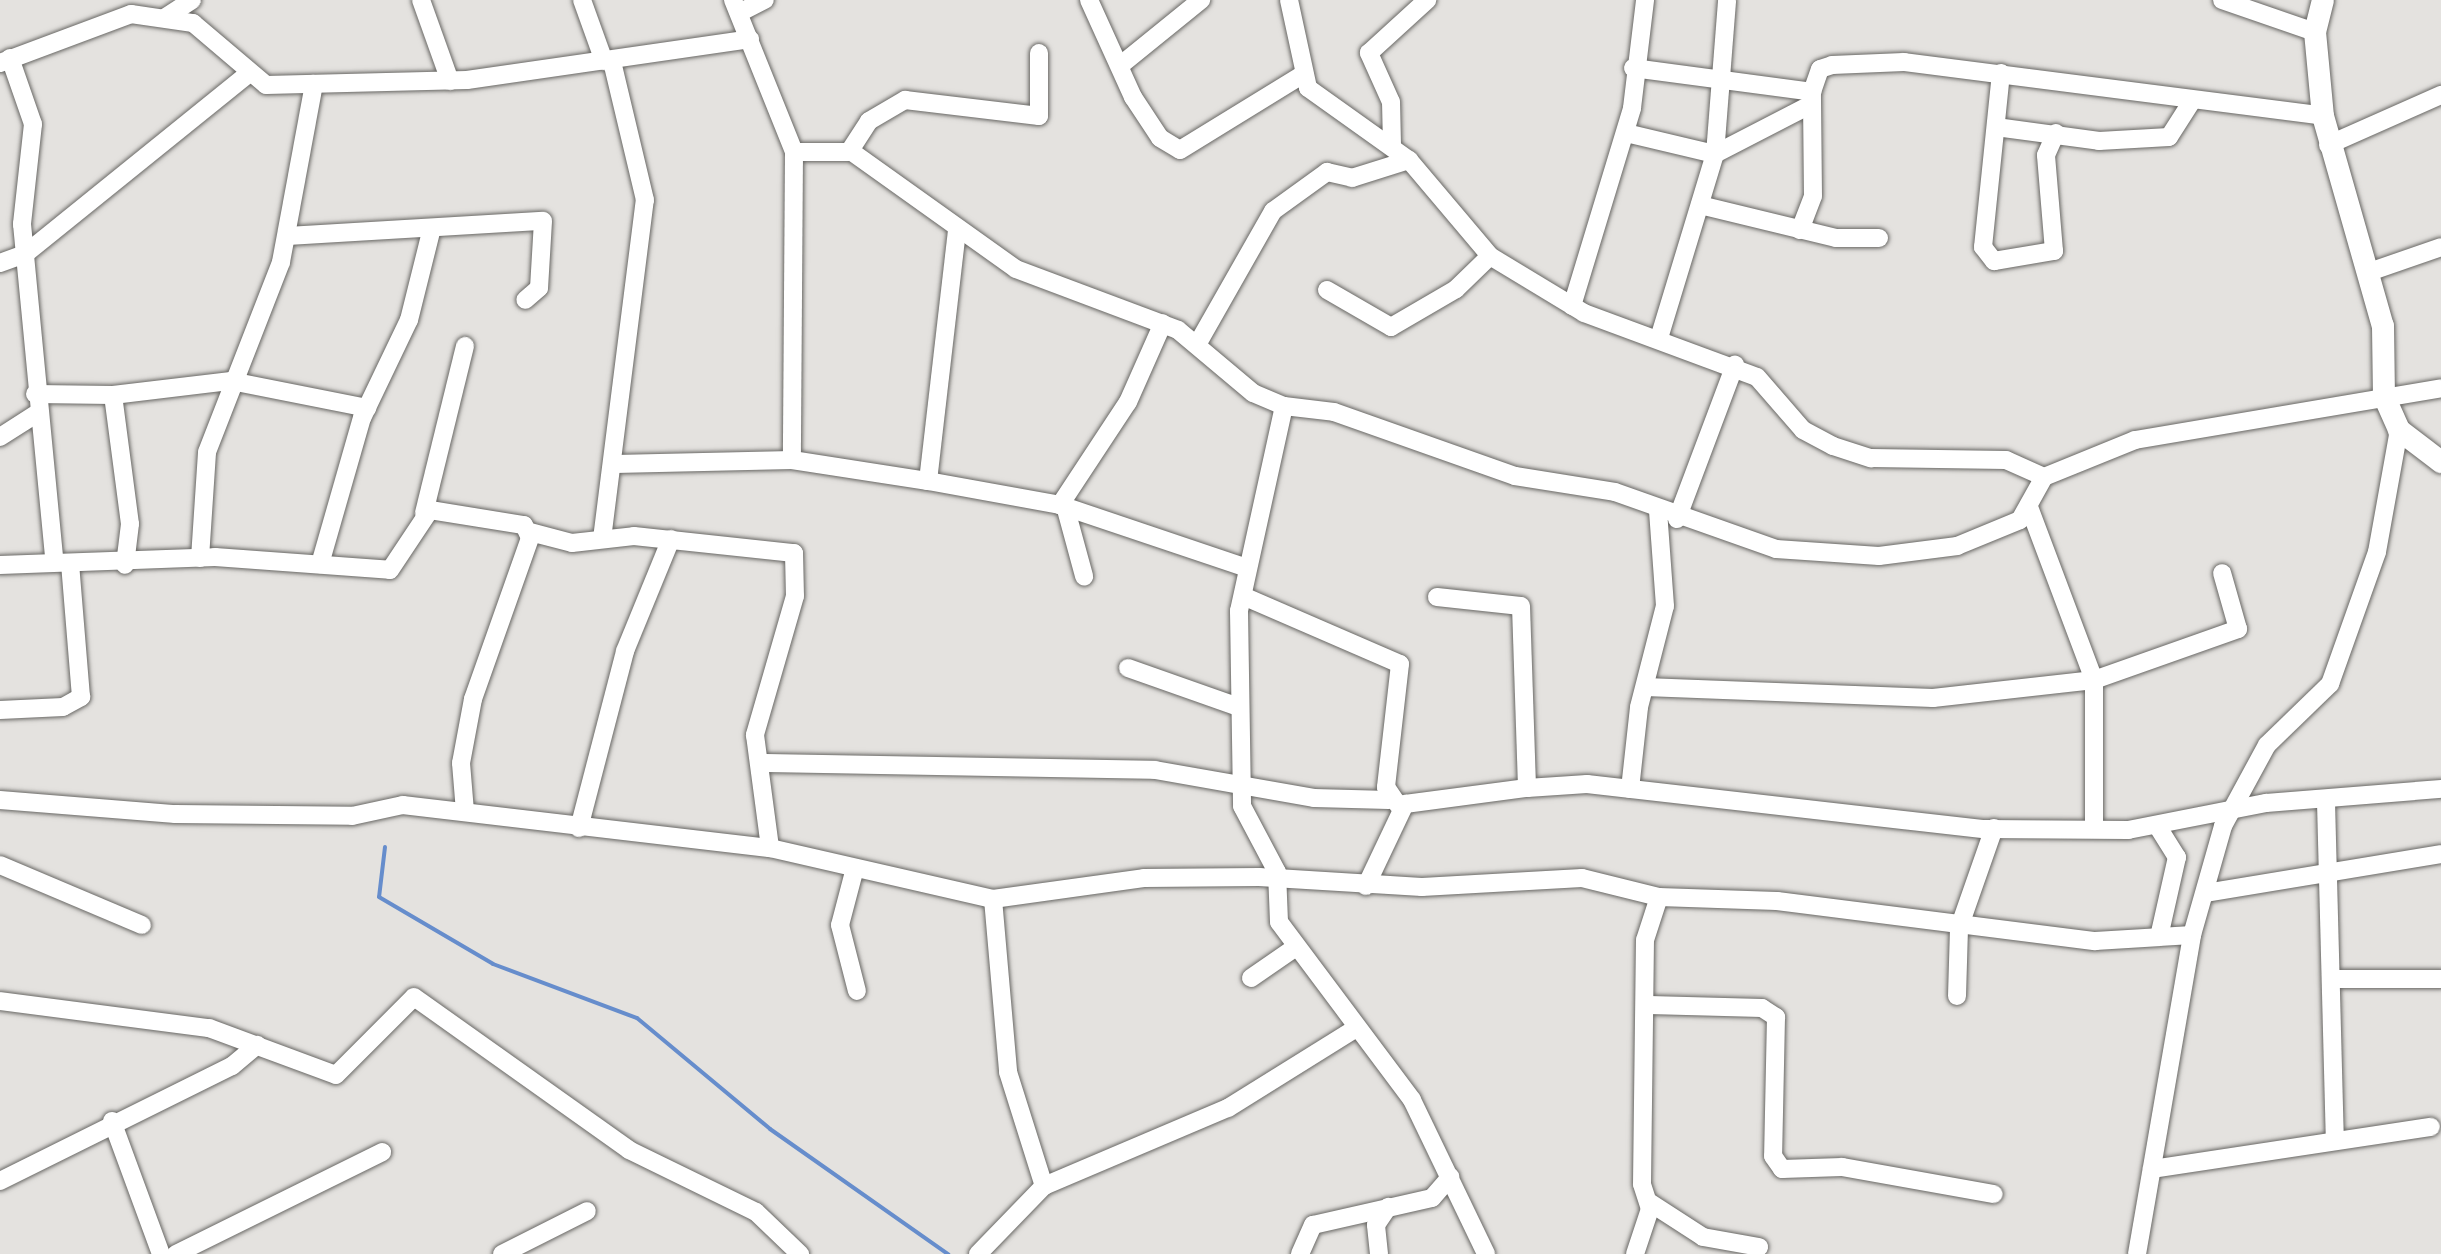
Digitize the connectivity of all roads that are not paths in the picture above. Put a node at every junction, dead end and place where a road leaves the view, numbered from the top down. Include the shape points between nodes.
1 (192, 0) edge
2 (421, 0) edge
3 (582, 0) edge
4 (766, 0) edge
5 (1089, 0) edge
6 (1201, 0) edge
7 (1290, 0) edge
8 (1426, 0) edge
9 (1644, 0) edge
10 (1726, 0) edge
11 (2222, 0) edge
12 (2323, 0) edge
13 (736, 7) edge
14 (166, 17) junction
15 (2315, 32) junction
16 (750, 38) junction
17 (1040, 53) dead end
18 (5, 61) edge
19 (608, 61) junction
20 (1122, 64) junction
21 (1633, 68) junction
22 (2001, 73) junction
23 (1722, 74) junction
24 (247, 75) junction
25 (1302, 75) junction
26 (450, 81) junction
27 (314, 84) junction
28 (2441, 94) edge
29 (1812, 98) junction
30 (2192, 102) junction
31 (2323, 116) junction
32 (1996, 128) junction
33 (2056, 132) junction
34 (1626, 133) junction
35 (2328, 144) junction
36 (1392, 145) junction
37 (794, 152) junction
38 (849, 152) junction
39 (1714, 154) junction
40 (1410, 160) junction
41 (1700, 205) junction
42 (956, 230) junction
43 (1800, 230) junction
44 (431, 232) junction
45 (288, 236) junction
46 (1879, 238) dead end
47 (2441, 247) edge
48 (25, 254) junction
49 (1490, 256) junction
50 (0, 263) edge
51 (2369, 272) junction
52 (1327, 290) dead end
53 (525, 300) dead end
54 (1572, 306) junction
55 (1163, 323) junction
56 (1660, 335) junction
57 (1198, 343) junction
58 (465, 346) dead end
59 (1735, 365) junction
60 (232, 381) junction
61 (2441, 388) edge
62 (35, 394) junction
63 (113, 395) junction
64 (2384, 396) junction
65 (1284, 406) junction
66 (367, 408) junction
67 (36, 414) junction
68 (2399, 430) junction
69 (0, 436) edge
70 (792, 460) junction
71 (2441, 462) edge
72 (615, 464) junction
73 (2044, 477) junction
74 (928, 481) junction
75 (1062, 506) junction
76 (2029, 508) junction
77 (1658, 510) junction
78 (424, 512) junction
79 (1677, 520) junction
80 (530, 532) junction
81 (602, 539) junction
82 (671, 539) junction
83 (200, 558) junction
84 (62, 562) junction
85 (320, 564) junction
86 (0, 565) edge
87 (125, 565) junction
88 (1246, 568) junction
89 (2222, 573) dead end
90 (1084, 576) dead end
91 (1243, 596) junction
92 (1437, 596) dead end
93 (1128, 668) dead end
94 (2094, 680) junction
95 (1645, 687) junction
96 (1240, 706) junction
97 (0, 710) edge
98 (761, 763) junction
99 (1240, 782) junction
100 (1527, 788) junction
101 (1630, 788) junction
102 (2441, 789) edge
103 (0, 800) edge
104 (1397, 802) junction
105 (2326, 802) junction
106 (2231, 808) junction
107 (465, 812) junction
108 (579, 828) junction
109 (1994, 828) junction
110 (2094, 828) junction
111 (2158, 828) junction
112 (770, 848) junction
113 (2441, 854) edge
114 (0, 865) edge
115 (856, 868) junction
116 (2323, 875) junction
117 (1279, 878) junction
118 (1366, 886) junction
119 (2206, 893) junction
120 (1659, 897) junction
121 (993, 899) junction
122 (142, 926) dead end
123 (1959, 928) junction
124 (2192, 935) junction
125 (2159, 937) junction
126 (1296, 947) junction
127 (1251, 978) dead end
128 (2334, 979) junction
129 (2441, 979) edge
130 (857, 991) dead end
131 (1957, 996) dead end
132 (0, 1001) edge
133 (1649, 1005) junction
134 (1356, 1029) junction
135 (257, 1045) junction
136 (112, 1121) junction
137 (2431, 1127) dead end
138 (2335, 1137) junction
139 (382, 1152) dead end
140 (2152, 1169) junction
141 (1450, 1177) junction
142 (0, 1182) edge
143 (1044, 1186) junction
144 (1994, 1194) dead end
145 (1649, 1202) junction
146 (1388, 1207) junction
147 (586, 1211) dead end
148 (1759, 1247) dead end
149 (161, 1254) edge
150 (176, 1254) edge
151 (502, 1254) edge
152 (799, 1254) edge
153 (978, 1254) edge
154 (1300, 1254) edge
155 (1378, 1254) edge
156 (1486, 1254) edge
157 (1635, 1254) edge
158 (2137, 1254) edge

1 - 14 street
2 - 26 street
3 - 19 street
4 - 13 street
5 - 20 street
6 - 20 street
7 - 25 street
8 - 36 street via 1369,53 1391,102
9 - 21 street
10 - 23 street
11 - 15 street
12 - 15 street
13 - 16 street
14 - 18 street via 108,17
14 - 24 street via 210,34
15 - 31 street
16 - 19 street
16 - 37 street
17 - 38 street via 1039,116 905,100 868,121
18 - 48 street via 32,124
19 - 26 street
19 - 72 street via 645,200 618,374
20 - 25 street via 1160,138 1180,150
21 - 23 street
21 - 34 street
22 - 29 street via 1832,65 1820,69
22 - 30 street
22 - 32 street
23 - 29 street via 1760,92
23 - 39 street
24 - 27 street via 266,85
24 - 48 street
25 - 36 street via 1320,100
26 - 27 street
27 - 45 street
28 - 35 street
29 - 39 street
29 - 43 street via 1813,196
30 - 31 street
30 - 33 street via 2169,137 2099,141
31 - 35 street
32 - 33 street
32 - 33 street via 1983,248 1994,261 2054,251 2046,156
34 - 39 street
34 - 54 street
35 - 51 street
36 - 40 street
37 - 38 street
37 - 70 street
38 - 42 street
39 - 41 street
40 - 49 street
40 - 57 street via 1352,178 1327,172 1273,211
41 - 43 street
41 - 56 street
42 - 55 street via 1034,278
42 - 74 street
43 - 46 street
44 - 45 street
44 - 53 street via 543,221 539,288
44 - 66 street via 405,332
45 - 60 street
47 - 51 street
48 - 50 street
48 - 62 street
49 - 52 street via 1456,289 1391,327
49 - 54 street
51 - 64 street
54 - 56 street
55 - 57 street
55 - 75 street via 1122,413
56 - 59 street
57 - 65 street via 1253,393
58 - 78 street
59 - 73 street via 1833,446 1871,458 2006,460
59 - 79 street
60 - 63 street
60 - 66 street
60 - 83 street via 202,476
61 - 64 street
62 - 63 street
62 - 67 street
63 - 87 street via 130,524
64 - 68 street
64 - 73 street via 2175,429
65 - 77 street via 1334,412 1514,476 1600,488
65 - 88 street
66 - 85 street
67 - 69 street
67 - 84 street
68 - 71 street
68 - 106 street via 2377,552 2330,684 2268,746
70 - 72 street
70 - 74 street
72 - 81 street
73 - 76 street
74 - 75 street
75 - 88 street
75 - 90 street
76 - 79 street via 1984,539 1879,556 1776,549
76 - 94 street
77 - 79 street
77 - 95 street via 1665,606
78 - 80 street via 484,516
78 - 85 street via 400,566
80 - 81 street
80 - 107 street via 473,700 461,763
81 - 82 street
82 - 98 street via 776,546 797,558 756,728
82 - 108 street via 625,651
83 - 85 street
83 - 87 street
84 - 86 street
84 - 87 street
84 - 97 street via 81,697 63,707
88 - 91 street
89 - 94 street via 2238,629
91 - 96 street
91 - 104 street via 1400,664
92 - 100 street via 1521,606
93 - 96 street
94 - 95 street via 1934,698
94 - 110 street
95 - 101 street
96 - 99 street
98 - 99 street via 940,760
98 - 112 street
99 - 104 street
99 - 117 street via 1247,821
100 - 101 street
100 - 104 street
101 - 109 street
102 - 105 street
103 - 107 street via 175,814 352,816 403,805
104 - 118 street
105 - 106 street
105 - 116 street
106 - 111 street
106 - 119 street
107 - 108 street
108 - 112 street
109 - 110 street
109 - 123 street
110 - 111 street
111 - 125 street via 2177,857
112 - 115 street
113 - 116 street
114 - 122 street
115 - 121 street
115 - 130 street via 840,925
116 - 119 street
116 - 128 street
117 - 118 street
117 - 121 street via 1144,878
117 - 126 street via 1276,912
118 - 120 street via 1582,878
119 - 124 street
120 - 123 street via 1778,901
120 - 133 street via 1644,940
121 - 143 street via 1008,1072
123 - 125 street
123 - 131 street
124 - 125 street
124 - 140 street
126 - 127 street
126 - 134 street
128 - 129 street
128 - 138 street
132 - 135 street via 174,1022
133 - 144 street via 1762,1008 1776,1017 1773,1156 1782,1168 1842,1167
133 - 145 street
134 - 141 street via 1412,1100
134 - 143 street via 1228,1108
135 - 136 street via 232,1066
135 - 152 street via 342,1074 414,997 629,1150 756,1212
136 - 142 street
136 - 149 street
137 - 138 street
138 - 140 street via 2202,1168
139 - 150 street
140 - 158 street
141 - 146 street via 1432,1198
141 - 156 street
143 - 153 street
145 - 148 street via 1703,1237
145 - 157 street
146 - 154 street via 1314,1224
146 - 155 street via 1376,1225
147 - 151 street

